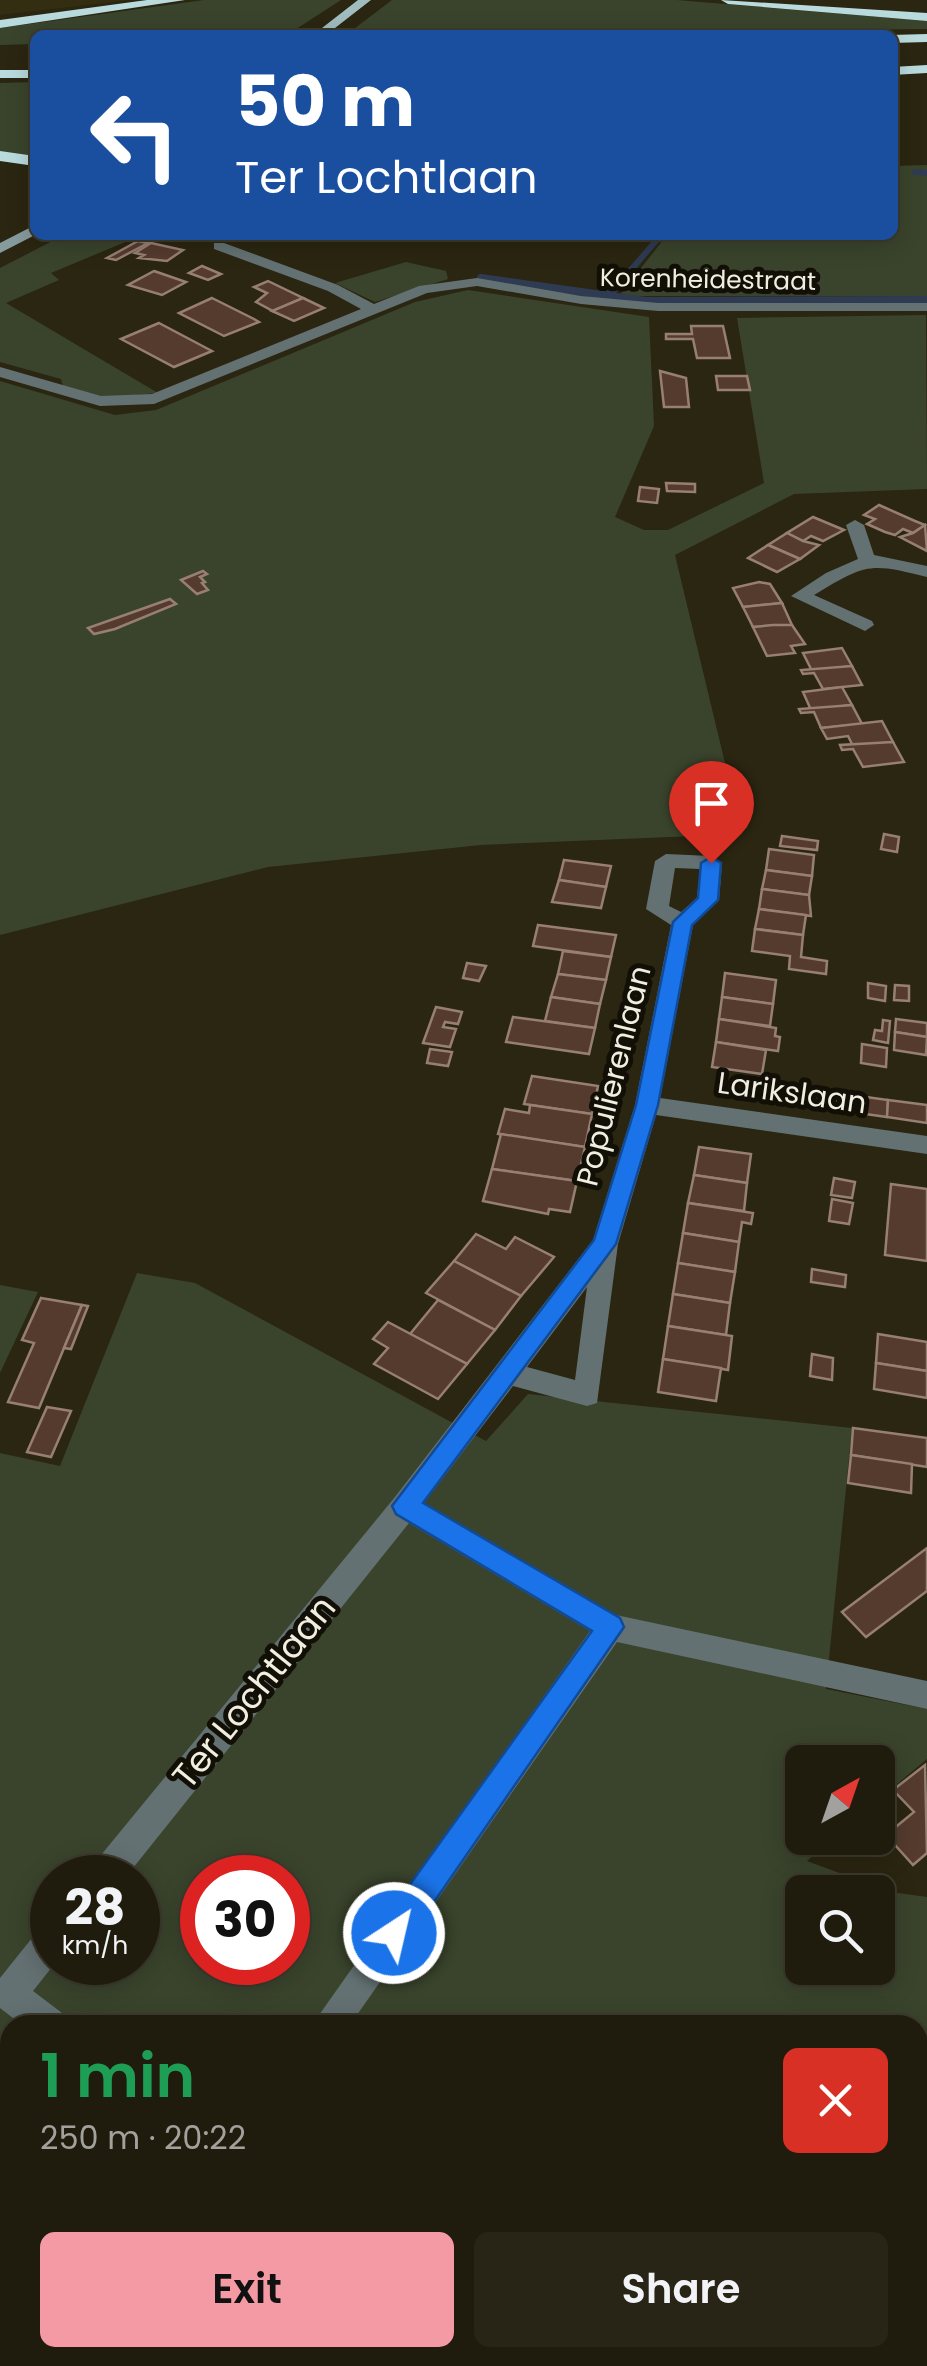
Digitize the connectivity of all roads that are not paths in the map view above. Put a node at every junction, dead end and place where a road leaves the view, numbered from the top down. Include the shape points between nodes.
1 (178, 0) edge
2 (365, 0) edge
3 (728, 0) edge
4 (927, 17) edge
5 (0, 24) edge
6 (325, 30) edge
7 (927, 38) edge
8 (898, 39) edge
9 (898, 58) edge
10 (927, 58) edge
11 (927, 69) edge
12 (898, 71) edge
13 (0, 74) edge
14 (30, 74) edge
15 (0, 156) edge
16 (30, 160) edge
17 (30, 232) edge
18 (219, 246) dead end
19 (0, 250) edge
20 (927, 307) edge
21 (374, 310) junction
22 (0, 372) edge
23 (854, 526) dead end
24 (866, 558) junction
25 (927, 572) edge
26 (865, 625) dead end
27 (683, 922) dead end
28 (647, 1105) junction
29 (927, 1145) edge
30 (604, 1244) junction
31 (504, 1372) junction
32 (448, 1445) joint
33 (405, 1506) junction
34 (610, 1627) junction
35 (927, 1695) edge
36 (123, 1855) edge
37 (30, 1963) edge
38 (5, 1990) edge
39 (37, 2015) edge
40 (336, 2015) edge

1 - 5 highway
2 - 6 main road
3 - 4 highway
7 - 8 highway
9 - 10 highway
11 - 12 highway
13 - 14 highway
15 - 16 highway
17 - 19 main road
18 - 21 street
20 - 21 street, Korenheidestraat via 658,307 459,282
21 - 22 street, Korenheidestraat via 139,402 100,401
23 - 24 street
24 - 25 street via 903,561
24 - 26 street via 800,596
27 - 28 street, Populierenlaan
28 - 29 street, Larikslaan
28 - 30 street, Populierenlaan
30 - 31 street, Populierenlaan
30 - 31 street, Populierenlaan via 587,1396
31 - 32 street, Populierenlaan
32 - 33 street, Ter Lochtlaan
33 - 34 street
33 - 36 street, Ter Lochtlaan
34 - 35 street
34 - 40 street
37 - 38 street
38 - 39 street

